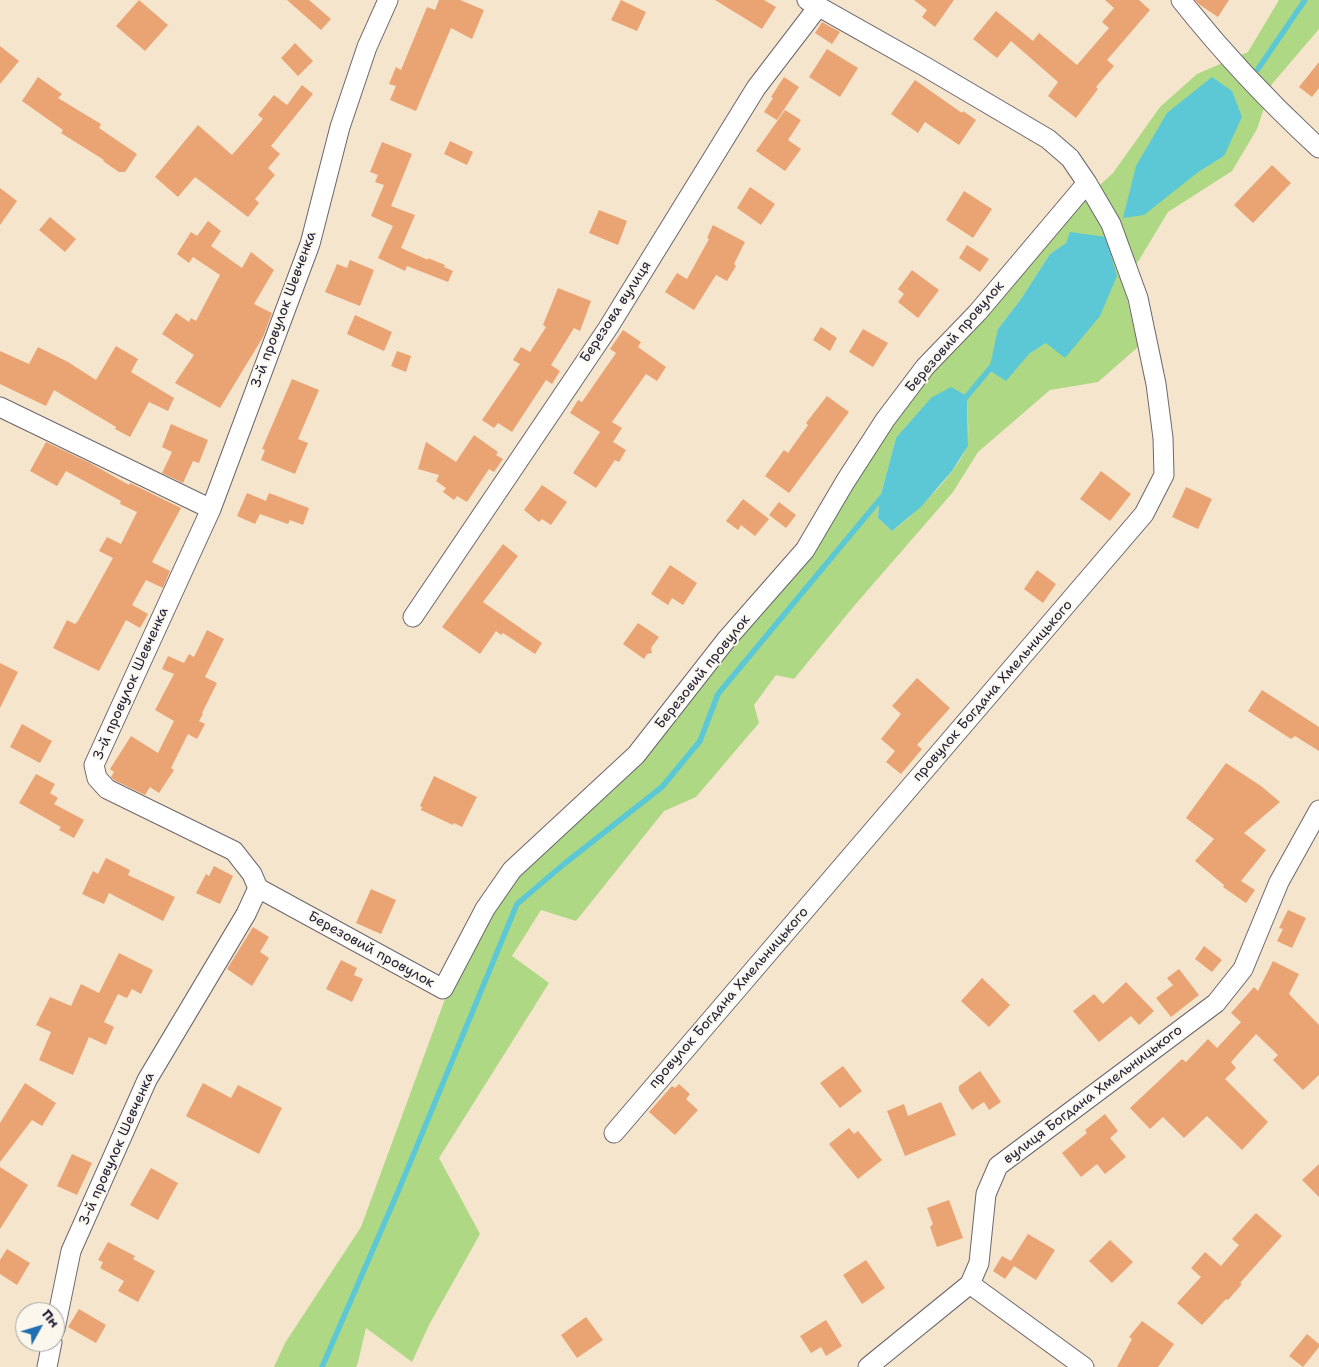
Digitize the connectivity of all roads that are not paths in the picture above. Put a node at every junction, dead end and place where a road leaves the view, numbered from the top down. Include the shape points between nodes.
1 (388, 0) edge
2 (1181, 0) edge
3 (813, 3) edge
4 (1319, 148) edge
5 (1087, 182) junction
6 (0, 407) edge
7 (211, 509) junction
8 (413, 617) dead end
9 (1319, 810) edge
10 (258, 888) junction
11 (614, 1133) dead end
12 (970, 1284) junction
13 (61, 1302) edge
14 (50, 1352) edge
15 (47, 1367) edge
16 (868, 1367) edge
17 (1084, 1367) edge

1 - 7 street, 3-й провулок Шевченка via 367,47 340,127 310,244
2 - 4 street via 1216,44
3 - 5 street, провулок Богдана Хмельницького via 1048,139 1070,158
3 - 8 street, Березова вулиця via 756,88 608,328
5 - 10 street, Березовий провулок via 978,312 925,367 845,482 806,550 726,640 636,755 512,870 485,909 443,989
5 - 11 street, провулок Богдана Хмельницького via 1111,224 1138,298 1156,384 1164,475 1144,514
6 - 7 street
7 - 10 street, 3-й провулок Шевченка via 94,765 97,778 107,789 234,851 252,874
9 - 12 street, вулиця Богдана Хмельницького via 1279,882 1243,969 1216,1003 998,1166 986,1194 979,1263
10 - 13 street, 3-й провулок Шевченка via 246,914 147,1080 71,1252
12 - 16 street, вулиця Богдана Хмельницького
12 - 17 street
14 - 15 street

